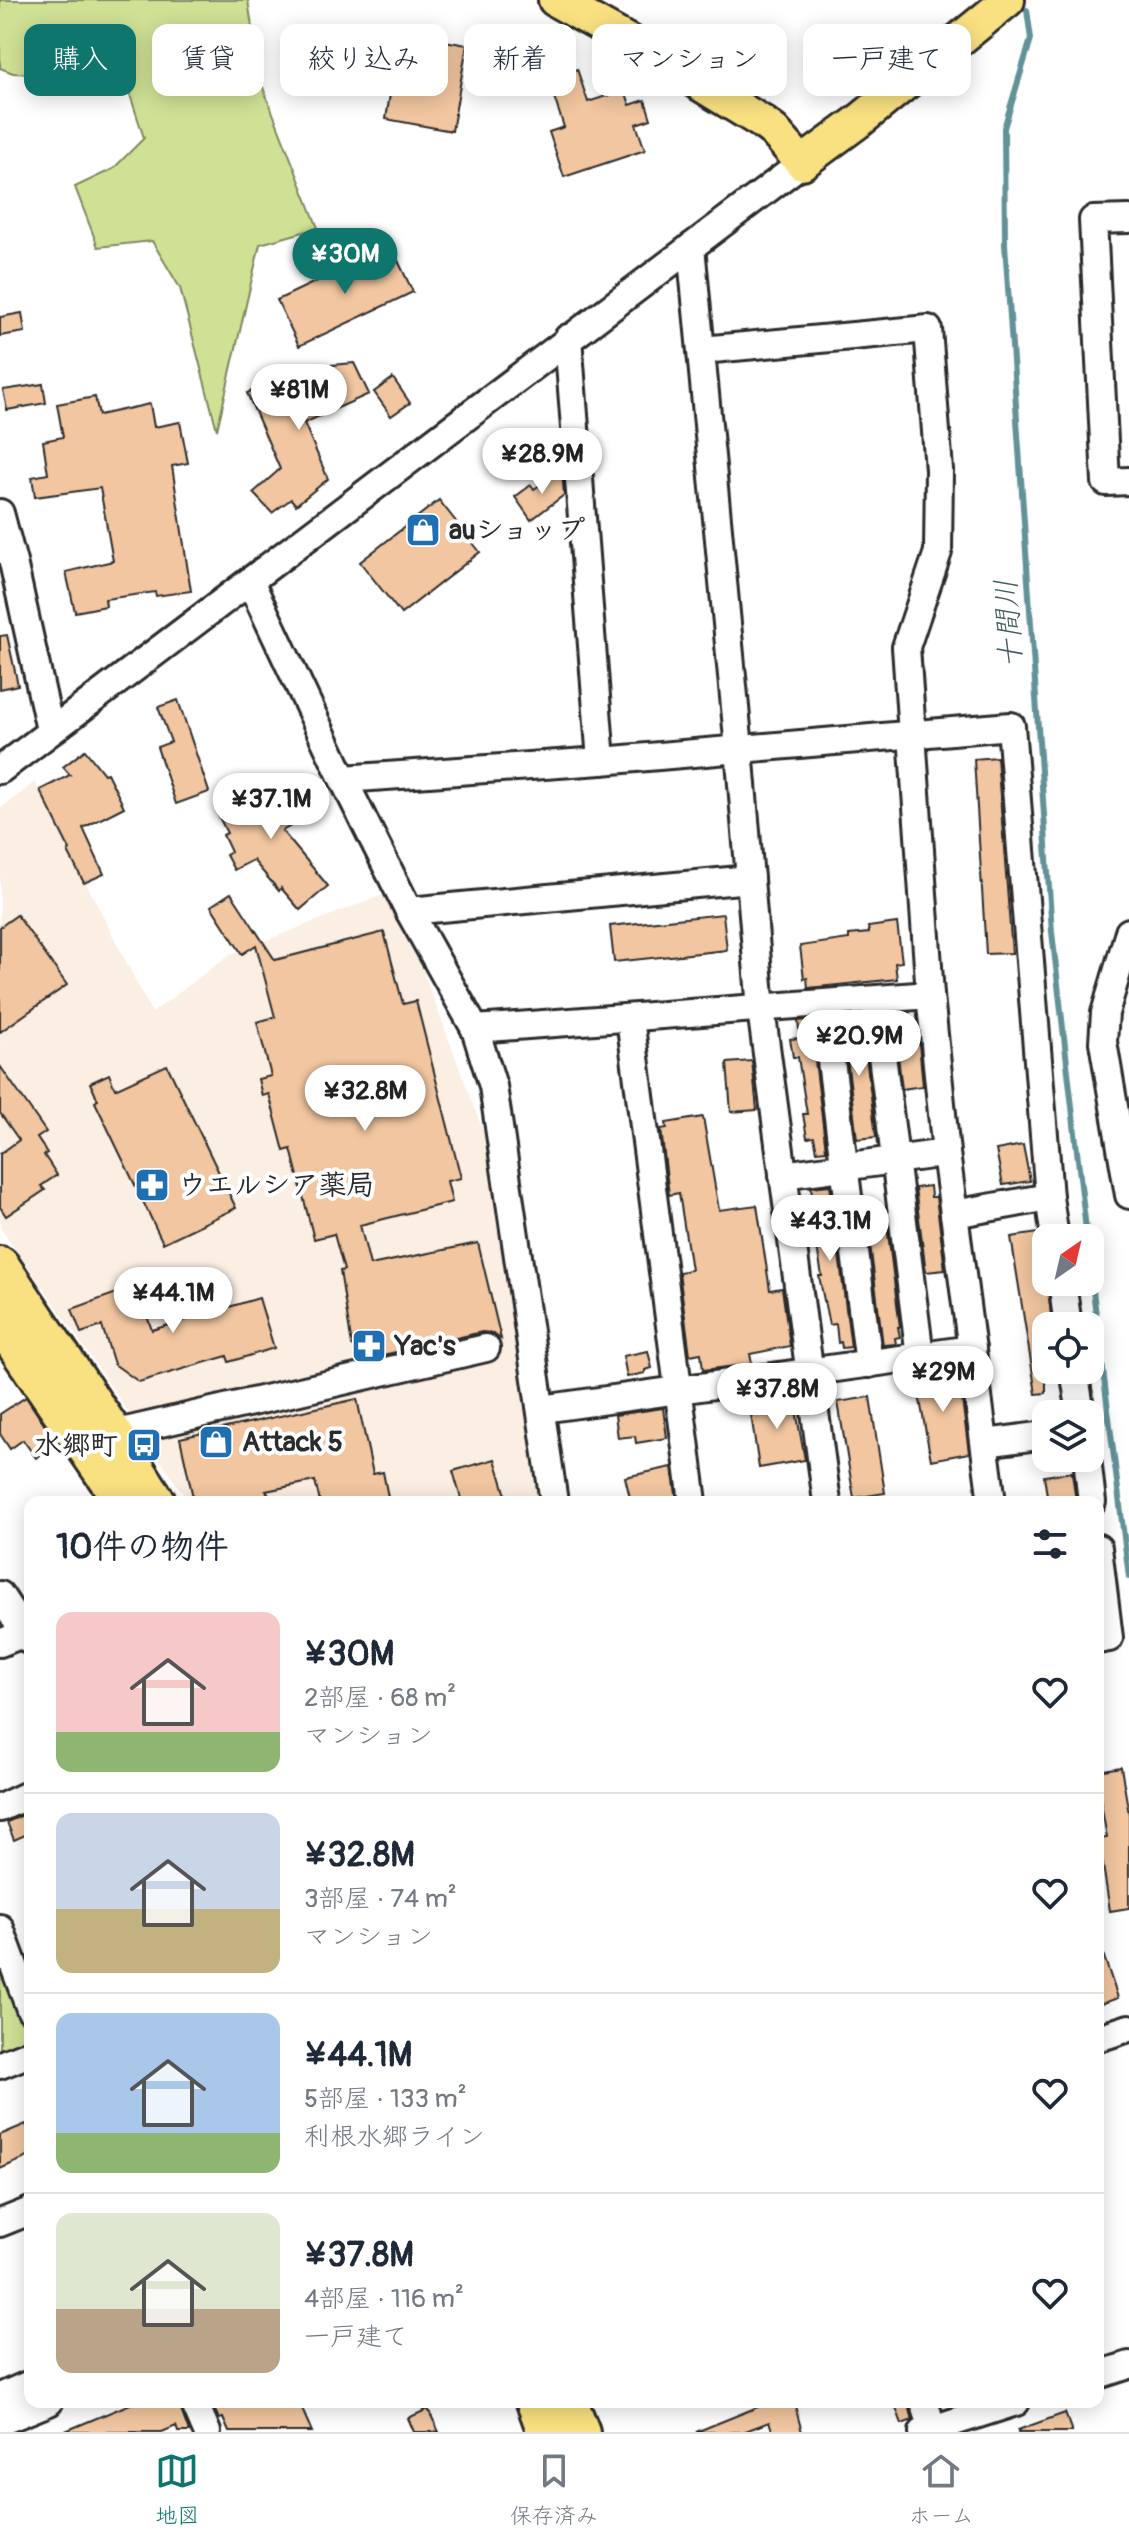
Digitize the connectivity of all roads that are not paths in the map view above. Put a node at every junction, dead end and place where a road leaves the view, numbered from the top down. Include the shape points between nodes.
1 (555, 0) edge
2 (1008, 0) edge
3 (802, 163) junction
4 (1129, 219) edge
5 (691, 247) junction
6 (568, 338) junction
7 (702, 350) junction
8 (1129, 481) edge
9 (0, 513) edge
10 (250, 581) junction
11 (50, 730) junction
12 (912, 733) junction
13 (739, 749) junction
14 (601, 761) junction
15 (0, 770) edge
16 (343, 779) junction
17 (750, 879) junction
18 (409, 911) junction
19 (1129, 932) edge
20 (930, 995) junction
21 (875, 1000) junction
22 (824, 1005) junction
23 (761, 1009) junction
24 (630, 1019) junction
25 (475, 1029) junction
26 (946, 1153) junction
27 (895, 1159) junction
28 (844, 1166) junction
29 (783, 1175) junction
30 (1129, 1195) edge
31 (1049, 1197) junction
32 (954, 1214) junction
33 (1053, 1224) edge
34 (0, 1266) edge
35 (0, 1321) edge
36 (486, 1348) dead end
37 (972, 1349) junction
38 (920, 1356) junction
39 (869, 1364) junction
40 (810, 1372) junction
41 (677, 1391) junction
42 (542, 1409) junction
43 (113, 1434) junction
44 (1032, 1437) edge
45 (985, 1443) junction
46 (1089, 1472) edge
47 (120, 1496) edge
48 (152, 1496) edge
49 (553, 1496) edge
50 (692, 1496) edge
51 (826, 1496) edge
52 (991, 1496) edge
53 (1091, 1496) edge
54 (0, 1595) edge
55 (1104, 1597) edge
56 (24, 1629) edge
57 (24, 1636) edge
58 (1104, 1639) edge
59 (0, 1643) edge
60 (24, 1797) edge
61 (0, 1808) edge
62 (0, 1928) edge
63 (24, 1993) edge
64 (1129, 2028) edge
65 (1104, 2036) edge
66 (24, 2055) edge
67 (0, 2065) edge
68 (24, 2213) edge
69 (0, 2223) edge
70 (1129, 2365) edge
71 (1104, 2373) edge
72 (24, 2387) edge
73 (0, 2397) edge
74 (34, 2408) edge
75 (197, 2408) edge
76 (538, 2408) edge
77 (570, 2408) edge
78 (925, 2408) edge
79 (998, 2408) edge
80 (0, 2422) edge
81 (930, 2431) edge
82 (207, 2432) edge
83 (547, 2432) edge
84 (580, 2432) edge

1 - 3 main road via 762,122
2 - 3 main road
3 - 5 street
4 - 8 street via 1093,220 1106,482
5 - 6 street
5 - 7 street
6 - 10 street
6 - 14 street
7 - 12 street via 928,329 939,470 938,552 906,647
7 - 13 street
9 - 11 street
10 - 11 street
10 - 16 street
11 - 15 street
12 - 13 street
12 - 20 street
12 - 31 street via 1011,726
13 - 14 street
13 - 17 street
14 - 16 street
16 - 18 street
17 - 18 street
17 - 23 street
18 - 25 street
19 - 30 street via 1105,1013 1103,1042
20 - 21 street
20 - 26 street
21 - 22 street
21 - 27 street
22 - 23 street
22 - 28 street
23 - 24 street
23 - 29 street
24 - 25 street
24 - 41 street
25 - 42 street via 493,1086
26 - 27 street
26 - 32 street
27 - 28 street
27 - 38 street
28 - 29 street
28 - 39 street
29 - 40 street
31 - 32 street
31 - 33 street
32 - 37 street
34 - 43 highway
35 - 47 highway
36 - 43 street
37 - 38 street
37 - 45 street
38 - 39 street
39 - 40 street
40 - 41 street
40 - 51 street
41 - 42 street
41 - 50 street
42 - 49 street
43 - 48 highway
44 - 45 street
45 - 52 street
46 - 53 street
54 - 56 street
55 - 58 street via 1109,1638
57 - 59 street
60 - 61 street
62 - 63 street
64 - 65 street
66 - 67 street
68 - 69 street
70 - 71 street
72 - 73 street
74 - 80 street
75 - 82 street
76 - 83 highway
77 - 84 highway
78 - 81 street
79 - 81 street

